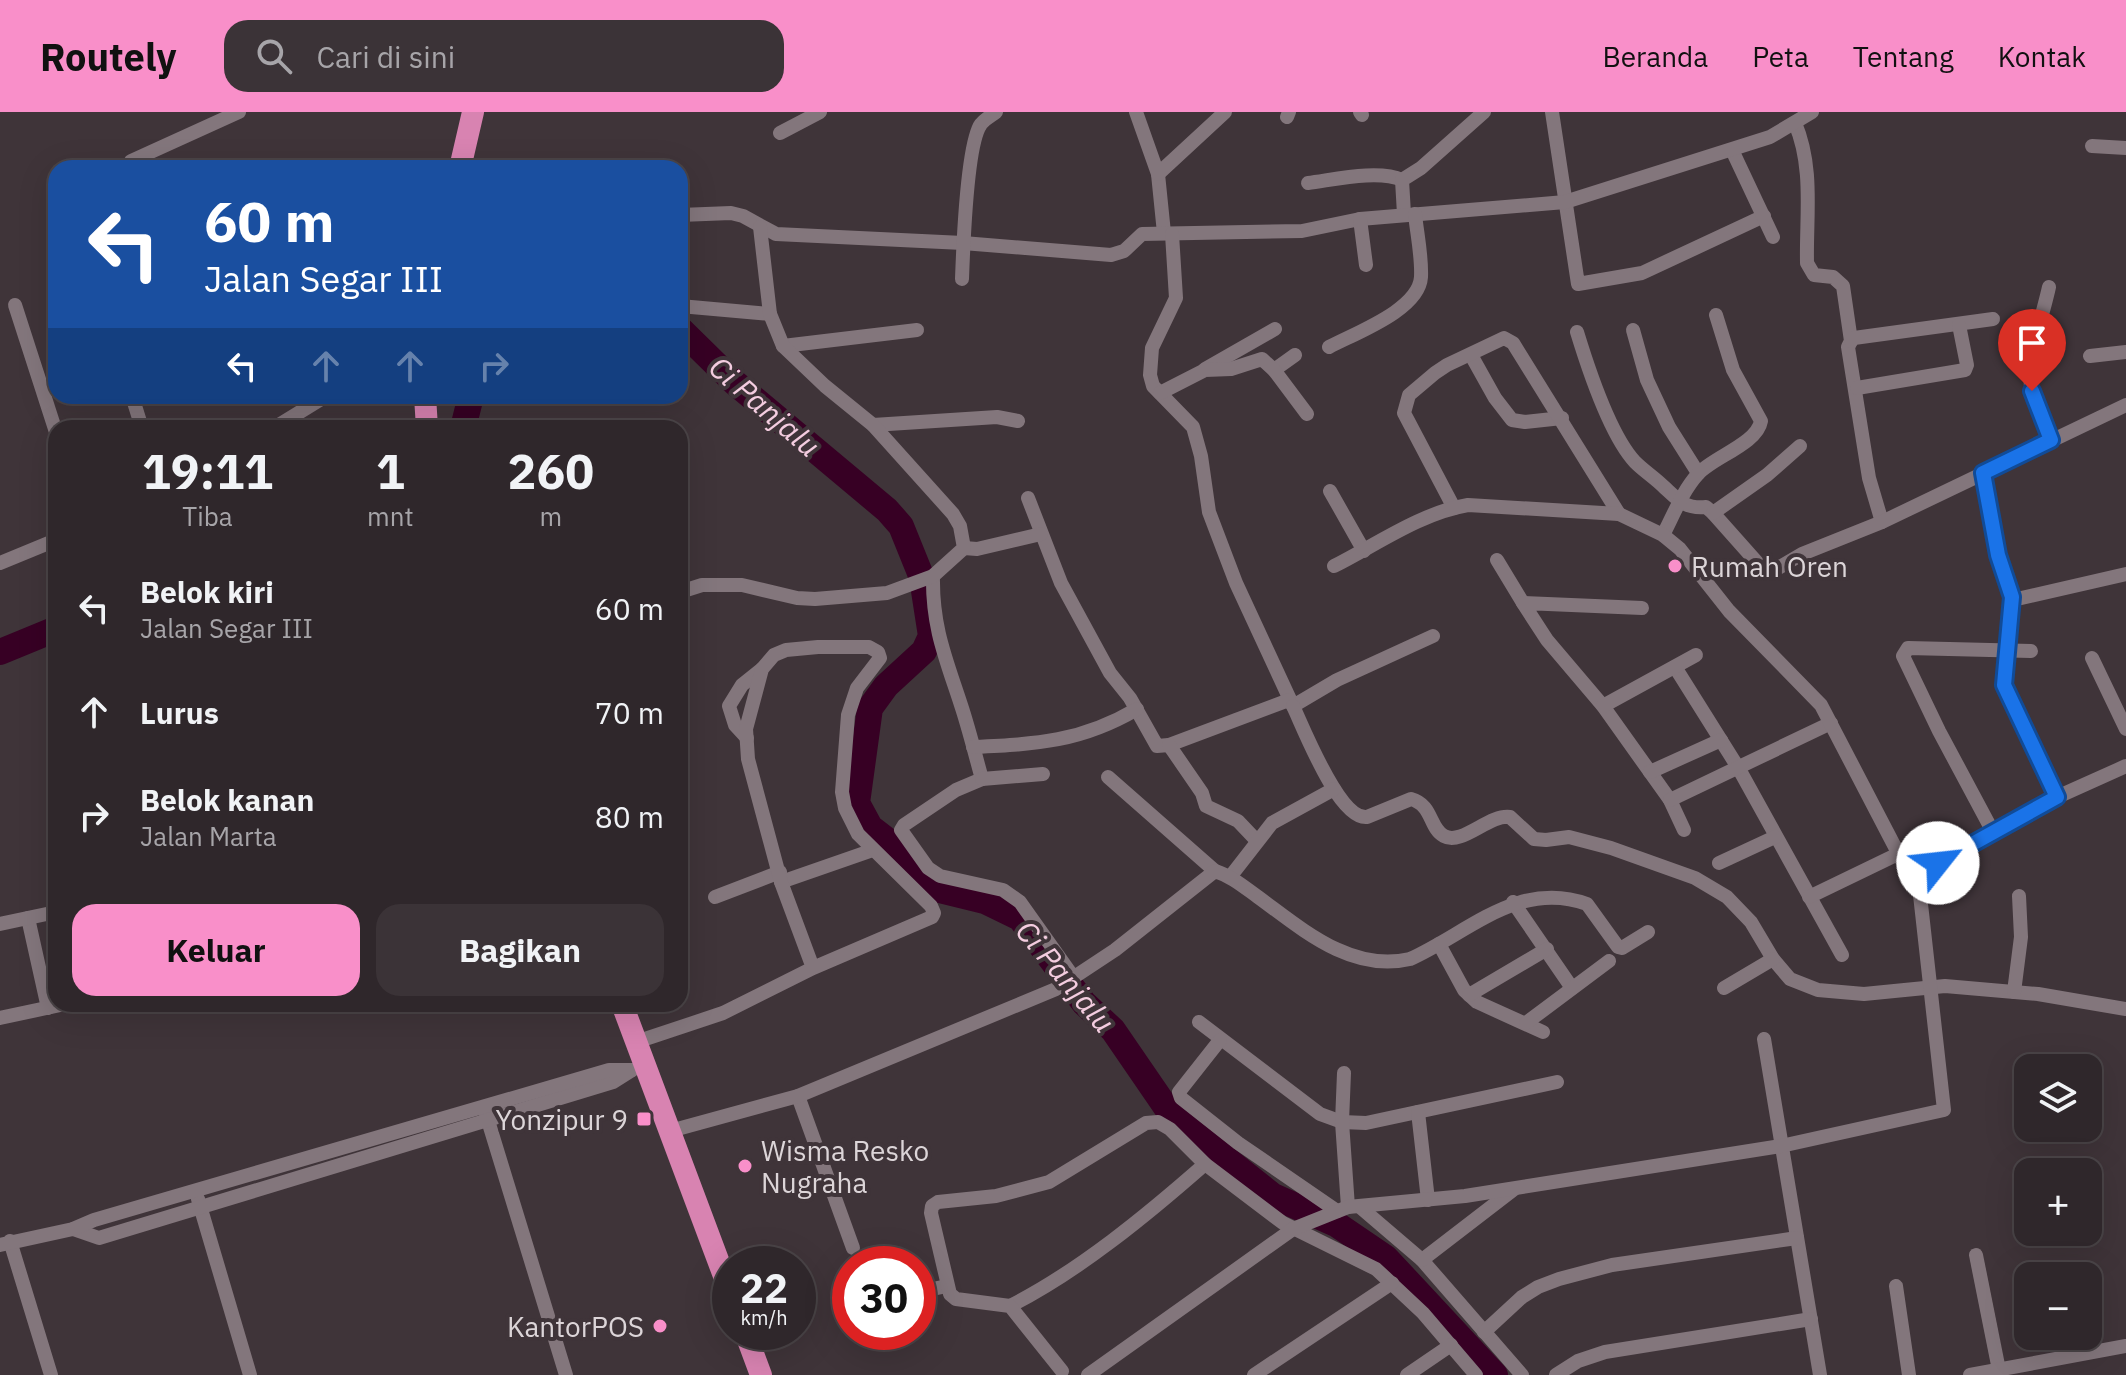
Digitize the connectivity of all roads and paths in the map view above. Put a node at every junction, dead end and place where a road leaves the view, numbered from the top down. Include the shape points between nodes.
1 (239, 112) edge
2 (473, 112) edge
3 (820, 112) edge
4 (996, 112) edge
5 (1136, 112) edge
6 (1225, 112) edge
7 (1484, 112) edge
8 (1552, 112) edge
9 (1804, 116) edge
10 (780, 133) dead end
11 (2092, 146) dead end
12 (2126, 148) edge
13 (1732, 150) junction
14 (133, 160) edge
15 (463, 160) edge
16 (1158, 174) junction
17 (1402, 180) junction
18 (1308, 183) dead end
19 (1565, 202) junction
20 (1410, 214) junction
21 (688, 215) edge
22 (1764, 216) junction
23 (1360, 219) junction
24 (760, 227) junction
25 (1168, 234) junction
26 (1773, 237) dead end
27 (963, 243) junction
28 (1366, 265) dead end
29 (962, 279) dead end
30 (2049, 287) dead end
31 (15, 305) dead end
32 (688, 307) edge
33 (770, 314) junction
34 (1716, 315) dead end
35 (1993, 319) dead end
36 (1959, 325) junction
37 (1275, 329) dead end
38 (917, 330) dead end
39 (1633, 330) dead end
40 (1577, 332) dead end
41 (1851, 341) junction
42 (783, 346) junction
43 (1329, 347) dead end
44 (2126, 352) edge
45 (1295, 355) dead end
46 (1471, 355) junction
47 (2090, 356) dead end
48 (1205, 370) junction
49 (1274, 370) junction
50 (1857, 388) junction
51 (1160, 393) junction
52 (313, 404) edge
53 (2126, 405) edge
54 (1307, 414) dead end
55 (1562, 418) junction
56 (52, 420) edge
57 (287, 420) edge
58 (1018, 421) dead end
59 (873, 425) junction
60 (2051, 440) junction
61 (1800, 446) dead end
62 (1698, 473) junction
63 (1983, 473) junction
64 (1330, 491) dead end
65 (1028, 498) dead end
66 (1680, 504) junction
67 (1454, 508) junction
68 (1713, 513) junction
69 (1619, 514) junction
70 (1882, 522) junction
71 (1041, 534) junction
72 (1663, 535) junction
73 (48, 543) edge
74 (964, 548) junction
75 (1364, 551) junction
76 (1497, 560) dead end
77 (0, 563) edge
78 (1334, 566) dead end
79 (2126, 574) edge
80 (932, 577) junction
81 (688, 589) edge
82 (2012, 597) junction
83 (1523, 603) junction
84 (1642, 608) dead end
85 (1433, 636) dead end
86 (2007, 651) junction
87 (2031, 651) dead end
88 (1696, 655) dead end
89 (2092, 658) dead end
90 (1675, 667) junction
91 (762, 669) junction
92 (1291, 703) junction
93 (1603, 706) junction
94 (1137, 709) junction
95 (1831, 723) junction
96 (2126, 729) edge
97 (747, 738) junction
98 (1721, 740) junction
99 (1169, 745) junction
100 (973, 747) junction
101 (2126, 766) edge
102 (1739, 769) junction
103 (1650, 772) junction
104 (1043, 774) dead end
105 (1108, 777) dead end
106 (982, 779) junction
107 (1334, 789) junction
108 (2057, 797) junction
109 (1670, 800) junction
110 (1684, 830) dead end
111 (1993, 832) junction
112 (1775, 837) junction
113 (1257, 841) junction
114 (873, 850) junction
115 (1898, 854) junction
116 (1719, 863) dead end
117 (1215, 871) junction
118 (780, 877) junction
119 (1230, 877) junction
120 (1911, 878) junction
121 (2019, 896) dead end
122 (715, 897) dead end
123 (1809, 897) junction
124 (1513, 902) junction
125 (48, 914) edge
126 (28, 918) junction
127 (0, 924) edge
128 (1648, 932) dead end
129 (1439, 944) junction
130 (1547, 949) junction
131 (1842, 955) dead end
132 (1773, 959) junction
133 (1609, 961) dead end
134 (813, 968) junction
135 (1073, 979) junction
136 (1931, 985) junction
137 (1572, 988) junction
138 (1724, 988) dead end
139 (2014, 992) junction
140 (1469, 995) junction
141 (48, 1008) joint
142 (2126, 1009) edge
143 (625, 1012) edge
144 (0, 1018) edge
145 (1199, 1022) dead end
146 (1526, 1023) junction
147 (1543, 1032) dead end
148 (1764, 1039) dead end
149 (1220, 1040) junction
150 (636, 1042) junction
151 (638, 1068) junction
152 (1344, 1073) dead end
153 (1557, 1082) dead end
154 (798, 1096) junction
155 (1418, 1112) junction
156 (486, 1113) junction
157 (1342, 1122) junction
158 (670, 1131) junction
159 (1781, 1146) junction
160 (1205, 1164) junction
161 (1516, 1188) junction
162 (195, 1191) junction
163 (1428, 1200) junction
164 (200, 1207) junction
165 (1343, 1210) junction
166 (1300, 1226) junction
167 (73, 1229) junction
168 (1797, 1238) junction
169 (3, 1243) edge
170 (713, 1246) edge
171 (852, 1246) edge
172 (1976, 1255) dead end
173 (1422, 1260) junction
174 (1392, 1283) junction
175 (947, 1286) junction
176 (1896, 1286) dead end
177 (936, 1288) edge
178 (1010, 1306) junction
179 (1811, 1319) junction
180 (1484, 1332) junction
181 (1451, 1345) junction
182 (2126, 1346) edge
183 (752, 1350) edge
184 (1999, 1372) edge
185 (1059, 1373) edge
186 (51, 1375) edge
187 (250, 1375) edge
188 (566, 1375) edge
189 (761, 1375) edge
190 (1078, 1375) edge
191 (1088, 1375) edge
192 (1254, 1375) edge
193 (1407, 1375) edge
194 (1476, 1375) edge
195 (1522, 1375) edge
196 (1556, 1375) edge
197 (1820, 1375) edge
198 (1909, 1375) edge
199 (1970, 1375) edge

1 - 14 street
2 - 15 highway
3 - 10 street
4 - 27 street via 975,137
5 - 16 street
6 - 16 street
7 - 17 street
8 - 19 street
9 - 13 street via 1770,137
9 - 41 street via 1812,272 1833,277 1843,286
11 - 12 street
13 - 19 street
13 - 22 street
16 - 25 street
17 - 18 street via 1361,177
17 - 20 street
19 - 20 street
19 - 22 street via 1575,281 1581,285 1642,273
20 - 23 street
20 - 43 street via 1421,278 1416,293 1405,305
21 - 24 street via 731,213
22 - 26 street
23 - 25 street via 1302,231
23 - 28 street
24 - 27 street via 776,234
24 - 33 street
25 - 27 street via 1142,234 1111,255
25 - 51 street via 1174,303 1149,360 1153,386
27 - 29 street
30 - 60 street via 2031,381
31 - 56 street
32 - 33 street
33 - 42 street
34 - 62 street via 1733,370 1761,421 1735,449
35 - 36 street
36 - 41 street
36 - 50 street via 1965,370
37 - 48 street
38 - 42 street
39 - 62 street via 1647,380
40 - 66 street via 1609,419 1634,461
41 - 50 street
42 - 59 street
44 - 47 street
45 - 49 street
46 - 55 street via 1512,420
46 - 55 street via 1504,338 1513,343
46 - 67 street via 1447,365 1409,395 1404,413
48 - 49 street via 1262,359
48 - 51 street
49 - 54 street
50 - 70 street via 1869,478
51 - 92 street via 1193,427 1209,512
52 - 57 street
53 - 60 street
55 - 69 street
58 - 59 street via 997,417
59 - 74 street via 953,514
60 - 63 street
61 - 68 street
62 - 66 street
63 - 70 street
63 - 82 street via 1998,555
64 - 75 street
65 - 71 street
66 - 68 street
66 - 72 street
67 - 69 street
67 - 75 street
68 - 70 street via 1761,567 1773,571
69 - 72 street
71 - 74 street
71 - 94 street via 1110,673
72 - 95 street via 1821,705
73 - 77 street
74 - 80 street
75 - 78 street
76 - 83 street
79 - 82 street
80 - 81 street via 887,593 815,599 742,585
80 - 100 street via 940,646
82 - 86 street
83 - 84 street
83 - 93 street
85 - 92 street
86 - 87 street
86 - 108 street via 2004,685
86 - 111 street via 1908,648 1903,656
88 - 90 street
89 - 96 street
90 - 93 street
90 - 98 street
91 - 97 street
91 - 97 street via 742,685 729,706 735,725
91 - 114 street via 786,650 869,647 878,652 880,658 857,688 848,715 842,792 858,834
92 - 99 street
92 - 107 street
93 - 103 street
94 - 99 street via 1155,743
94 - 100 street via 1078,736
95 - 102 street
95 - 115 street
97 - 118 street
98 - 102 street
98 - 103 street
99 - 113 street via 1206,806 1238,821
100 - 106 street
101 - 108 street
102 - 109 street
102 - 112 street
103 - 109 street
104 - 106 street
105 - 117 street
106 - 135 street via 956,790 901,830 940,876 1003,890 1020,902
107 - 113 street via 1287,812
107 - 132 street via 1360,818 1415,800 1445,837 1459,838 1497,818 1510,817 1534,839 1569,837 1695,878 1727,897 1751,922
108 - 111 street
109 - 110 street
111 - 120 street
112 - 116 street
112 - 123 street
113 - 119 street
114 - 118 street
114 - 134 street via 931,906 932,917
115 - 120 street
115 - 123 street
117 - 119 street
117 - 135 street
118 - 122 street
118 - 134 street
119 - 129 street via 1316,940 1365,959 1393,963
120 - 136 street via 1920,895
121 - 139 street via 2021,937
123 - 131 street
124 - 128 street via 1535,897 1583,902 1622,948
124 - 129 street
124 - 130 street
125 - 126 street
126 - 127 street
126 - 141 street
129 - 140 street
130 - 137 street
130 - 140 street
132 - 136 street via 1790,979 1818,990 1864,994
132 - 138 street
133 - 137 street
134 - 150 street via 723,1013
135 - 154 street
136 - 139 street
136 - 159 street via 1944,1110
137 - 146 street
139 - 142 street
140 - 146 street
141 - 144 street
143 - 150 highway
145 - 149 street
146 - 147 street
148 - 159 street
149 - 157 street via 1320,1114
149 - 165 street via 1179,1092 1181,1098 1238,1143
150 - 151 highway
151 - 156 street via 609,1070
151 - 158 highway
152 - 157 street
153 - 155 street
154 - 158 street
154 - 171 street
155 - 157 street via 1366,1123
155 - 163 street
156 - 162 street
156 - 164 street
156 - 188 street
157 - 165 street
158 - 170 highway
159 - 161 street
159 - 168 street
160 - 166 street
160 - 175 street via 1170,1129 1146,1123 1049,1182 1018,1192 938,1202 931,1213
160 - 178 street via 1072,1269
161 - 163 street
161 - 173 street
162 - 164 street
162 - 167 street
163 - 165 street
164 - 167 street via 99,1238
164 - 187 street
165 - 166 street
165 - 173 street
166 - 174 street
166 - 191 street
167 - 169 street
168 - 179 street
168 - 180 street via 1612,1265 1559,1279 1522,1297
169 - 186 street
172 - 184 street
173 - 180 street
174 - 181 street
174 - 192 street
175 - 177 street
175 - 178 street via 956,1299
176 - 198 street
178 - 185 street
179 - 196 street via 1605,1352
179 - 197 street
180 - 195 street
181 - 193 street
181 - 194 street
182 - 184 street
183 - 189 highway
184 - 199 street
185 - 190 street

